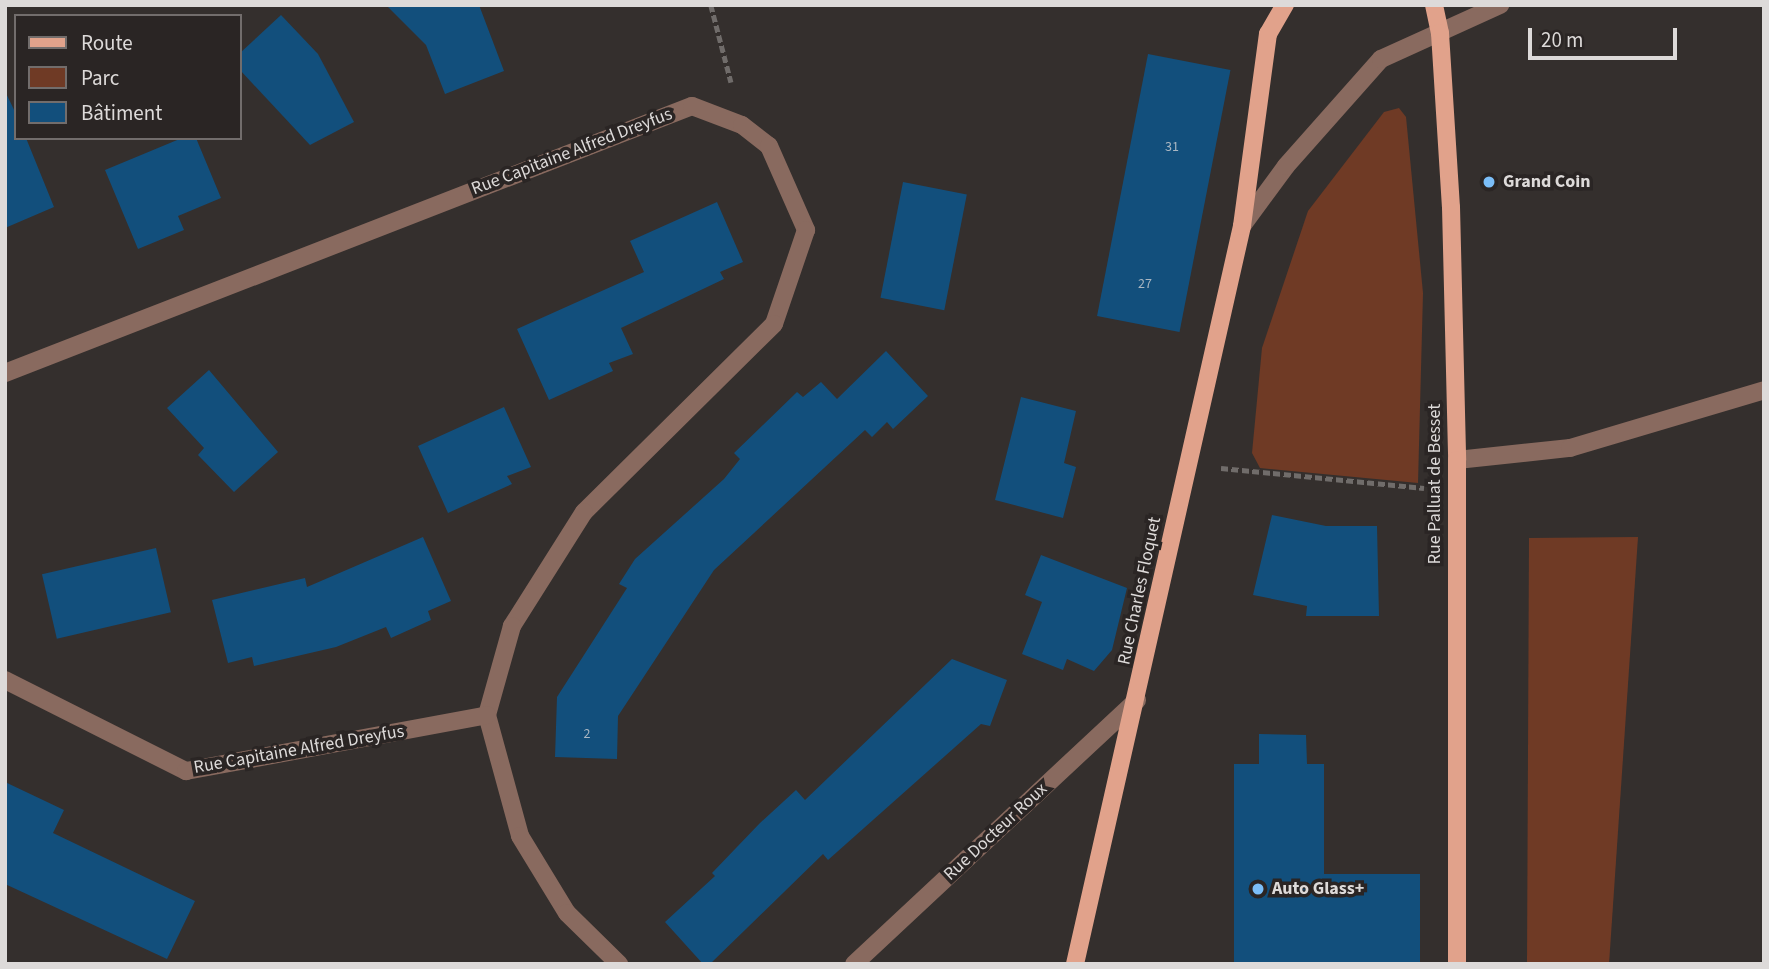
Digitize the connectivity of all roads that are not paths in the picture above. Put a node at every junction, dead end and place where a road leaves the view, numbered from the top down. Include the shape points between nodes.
1 (1285, 5) edge
2 (1434, 5) edge
3 (1500, 5) edge
4 (1440, 33) junction
5 (1242, 226) junction
6 (5, 373) edge
7 (1764, 390) edge
8 (1457, 460) junction
9 (5, 680) edge
10 (1137, 700) junction
11 (487, 715) junction
12 (619, 964) edge
13 (854, 964) edge
14 (1075, 964) edge
15 (1457, 964) edge

1 - 5 main road, Rue Charles Floquet via 1268,34
2 - 4 main road, Rue Palluat de Besset
3 - 4 street, Rue Charles Floquet
4 - 5 street, Rue Charles Floquet via 1381,59 1286,166
4 - 8 main road, Rue Palluat de Besset via 1451,207
5 - 10 main road, Rue Charles Floquet
6 - 11 street, Rue Capitaine Alfred Dreyfus via 692,106 742,125 769,146 806,230 774,324 584,513 512,626
7 - 8 street via 1570,448
8 - 15 main road, Rue Palluat de Besset
9 - 11 street, Rue Capitaine Alfred Dreyfus via 186,772
10 - 13 street, Rue Docteur Roux
10 - 14 main road, Rue Charles Floquet
11 - 12 street via 520,836 567,913

